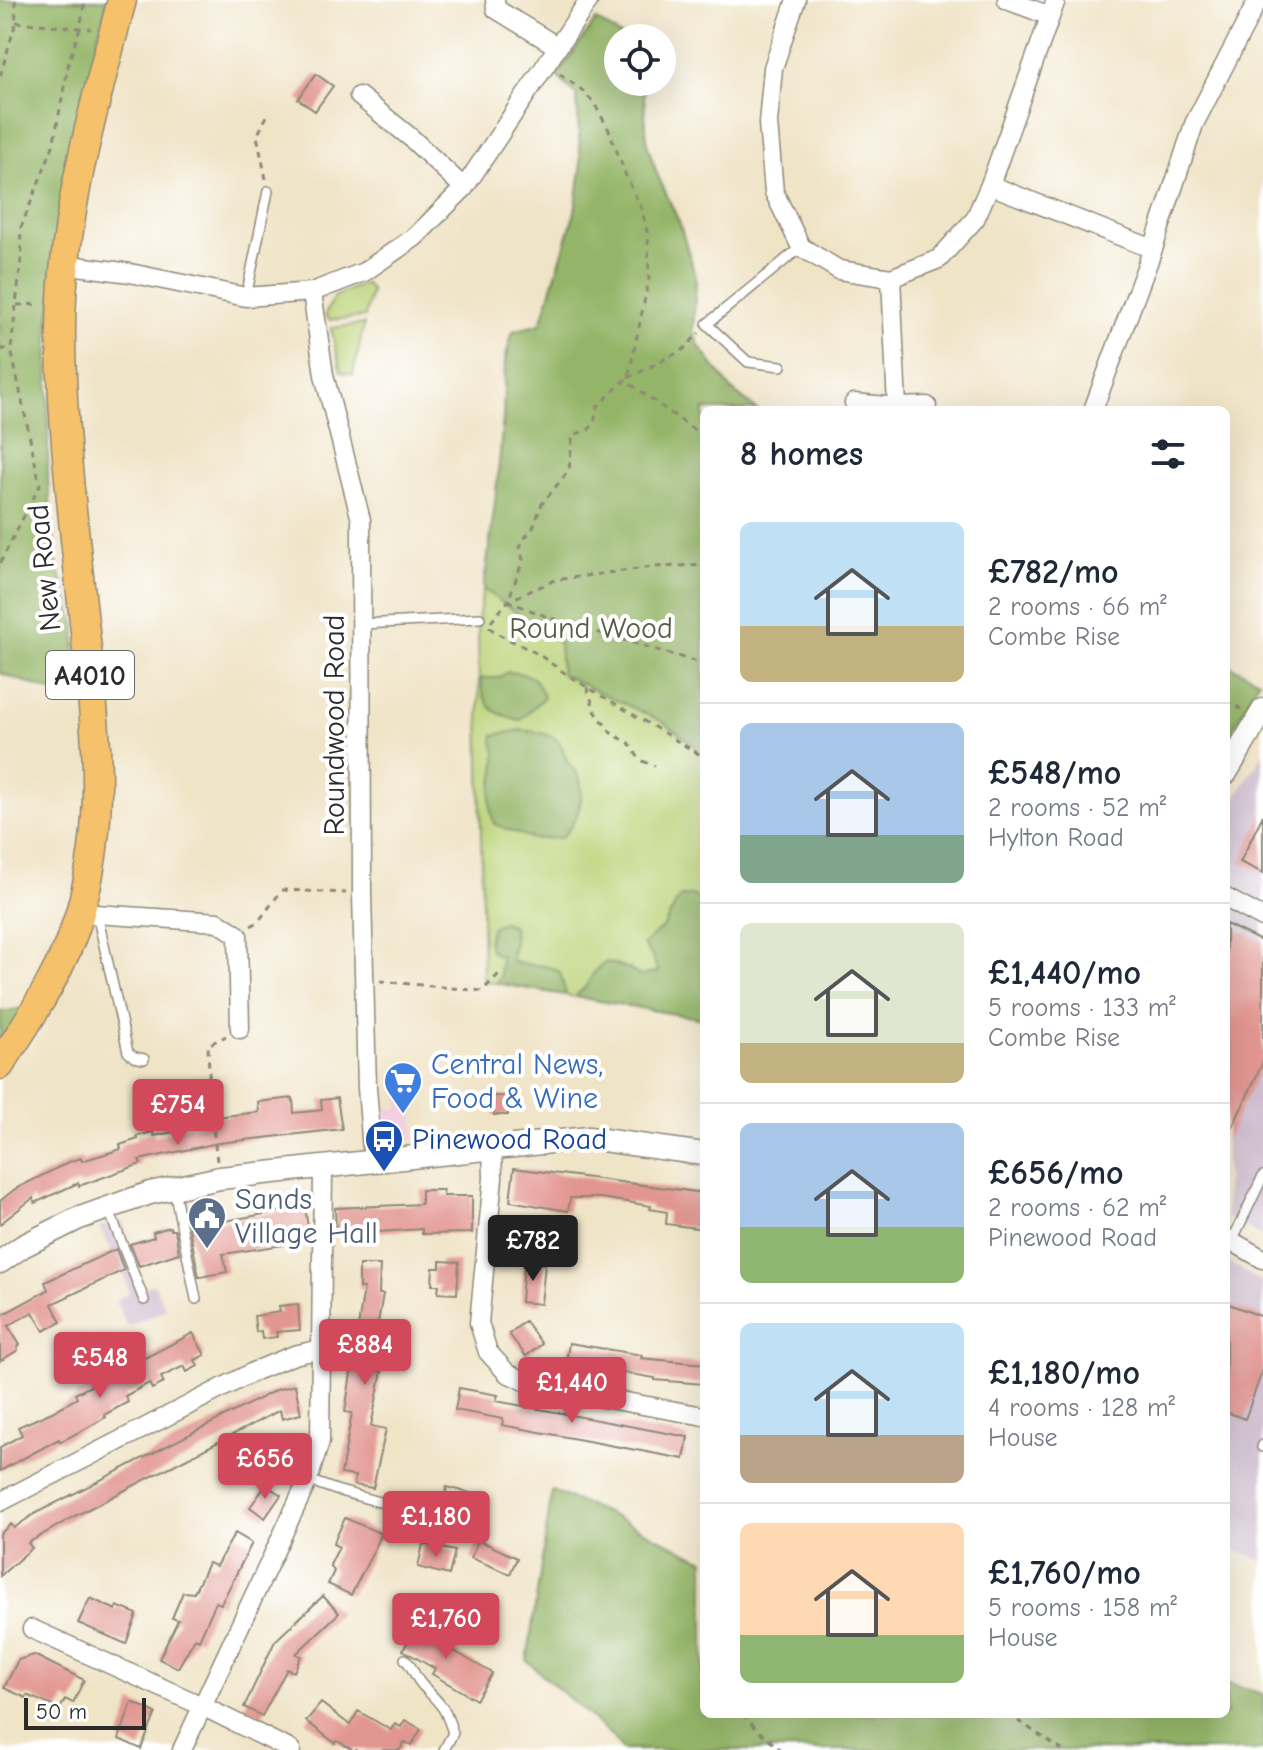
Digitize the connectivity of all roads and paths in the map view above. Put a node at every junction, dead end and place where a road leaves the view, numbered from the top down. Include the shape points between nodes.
1 (15, 0) edge
2 (85, 0) edge
3 (122, 0) edge
4 (495, 0) edge
5 (589, 0) edge
6 (796, 0) edge
7 (1007, 0) edge
8 (1258, 0) edge
9 (1053, 8) edge
10 (16, 22) junction
11 (80, 28) junction
12 (114, 31) junction
13 (558, 47) junction
14 (558, 73) dead end
15 (0, 76) edge
16 (359, 96) dead end
17 (268, 114) dead end
18 (990, 185) junction
19 (464, 188) junction
20 (268, 191) joint
21 (801, 247) junction
22 (1153, 249) junction
23 (63, 264) junction
24 (891, 278) junction
25 (312, 292) junction
26 (246, 297) junction
27 (707, 324) junction
28 (0, 349) edge
29 (11, 349) junction
30 (781, 366) dead end
31 (626, 379) junction
32 (854, 403) dead end
33 (886, 406) edge
34 (897, 406) edge
35 (1094, 406) edge
36 (700, 434) edge
37 (0, 563) edge
38 (700, 565) edge
39 (508, 601) junction
40 (480, 618) dead end
41 (363, 624) junction
42 (700, 663) edge
43 (587, 687) junction
44 (1230, 702) edge
45 (1240, 708) dead end
46 (1263, 710) edge
47 (700, 755) edge
48 (655, 766) dead end
49 (1230, 766) edge
50 (362, 894) junction
51 (1230, 900) edge
52 (88, 914) junction
53 (1263, 918) edge
54 (238, 935) junction
55 (503, 970) dead end
56 (365, 979) junction
57 (240, 1029) joint
58 (144, 1059) dead end
59 (0, 1065) edge
60 (492, 1150) junction
61 (700, 1153) edge
62 (373, 1163) junction
63 (323, 1169) junction
64 (1263, 1176) edge
65 (220, 1178) junction
66 (173, 1187) junction
67 (108, 1208) junction
68 (1230, 1238) edge
69 (1230, 1240) edge
70 (1261, 1251) edge
71 (0, 1262) edge
72 (196, 1299) dead end
73 (144, 1300) dead end
74 (321, 1349) junction
75 (700, 1415) edge
76 (308, 1480) junction
77 (0, 1502) edge
78 (434, 1517) dead end
79 (32, 1629) dead end
80 (405, 1659) dead end
81 (202, 1706) junction
82 (746, 1718) edge
83 (1014, 1718) edge
84 (182, 1750) edge
85 (291, 1750) edge
86 (444, 1750) edge
87 (781, 1750) edge
88 (1062, 1750) edge

1 - 10 path
2 - 11 path
3 - 12 highway, New Road / A4010
4 - 13 street via 496,9
5 - 13 street
6 - 21 street via 773,68 768,123 774,192
7 - 9 street
8 - 22 street via 1194,124
9 - 18 street
10 - 11 path
10 - 15 path
11 - 12 path
11 - 29 path via 53,146 20,230
12 - 23 highway, New Road / A4010
13 - 19 street
14 - 31 path via 594,103 609,130 648,236 649,279
16 - 19 street
17 - 20 path via 257,136
18 - 22 street
18 - 24 street via 975,219 939,259
19 - 25 street via 415,237 364,272
20 - 26 lane
21 - 24 street via 839,270
21 - 27 lane
22 - 35 street
23 - 26 street
23 - 52 highway, New Road / A4010 via 64,412 98,755
24 - 34 street
25 - 26 street
25 - 41 street, Roundwood Road via 324,375 361,520
27 - 30 lane via 748,362
27 - 31 path via 683,350
28 - 29 path
29 - 37 path via 40,485
31 - 36 path
31 - 39 path via 598,406 593,425 572,440 569,470 522,541 523,560
32 - 33 street
38 - 39 path via 555,580
39 - 42 path
39 - 43 path via 487,626
40 - 41 lane
41 - 50 street, Roundwood Road
43 - 47 path
43 - 48 path via 595,711 611,733 629,743 640,760
44 - 45 path
46 - 49 street
50 - 54 path via 282,890 258,922
50 - 56 street, Roundwood Road
51 - 53 street
52 - 54 street via 218,922
52 - 58 lane via 128,1052
52 - 59 highway, New Road / A4010
54 - 57 street
55 - 56 path via 482,991
56 - 62 street, Roundwood Road
57 - 65 path via 208,1045
60 - 61 street via 588,1138
60 - 62 street
60 - 75 street via 479,1323 488,1352 507,1373 536,1386
62 - 63 street
63 - 65 street
63 - 74 street
64 - 68 lane
65 - 66 street
66 - 67 street
66 - 72 lane
67 - 71 street via 23,1246
67 - 73 lane
69 - 70 street
74 - 76 street via 320,1441
74 - 77 street via 255,1371
76 - 78 lane
76 - 81 street
79 - 81 street
80 - 86 lane via 443,1706 453,1733
81 - 84 street
81 - 85 street
82 - 87 path
83 - 88 path

